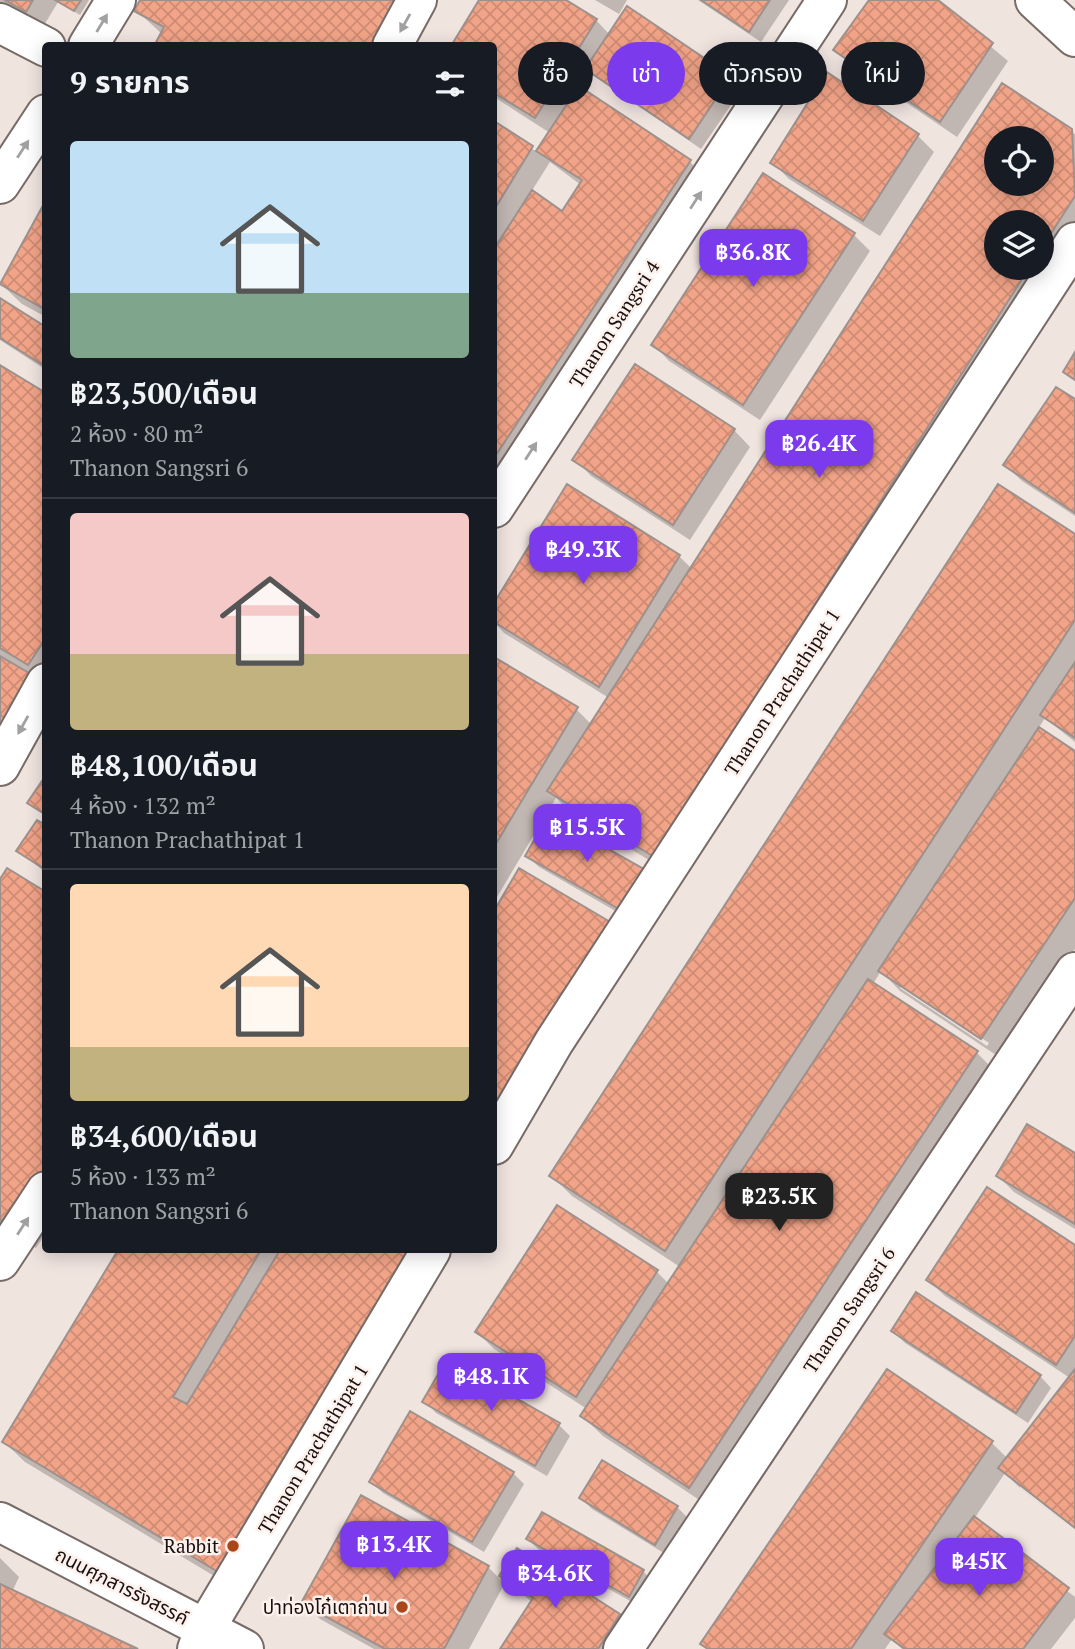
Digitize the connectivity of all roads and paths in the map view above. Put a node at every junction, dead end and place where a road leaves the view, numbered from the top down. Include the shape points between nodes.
1 (116, 0) edge
2 (417, 0) edge
3 (827, 0) edge
4 (0, 23) edge
5 (90, 42) edge
6 (394, 42) edge
7 (42, 45) edge
8 (42, 120) edge
9 (0, 184) edge
10 (1075, 242) edge
11 (497, 503) edge
12 (42, 690) edge
13 (0, 766) edge
14 (1075, 972) edge
15 (497, 1140) edge
16 (42, 1197) edge
17 (429, 1253) edge
18 (0, 1261) edge
19 (0, 1522) edge
20 (201, 1639) edge
21 (244, 1649) edge
22 (623, 1649) edge

5 -> 1 street
2 -> 6 street
11 -> 3 street, Thanon Sangsri 4
4 - 7 street
9 -> 8 street
10 - 15 street, Thanon Prachathipat 1 via 554,1042
12 -> 13 street
14 - 22 street, Thanon Sangsri 6
18 -> 16 street
17 - 20 street, Thanon Prachathipat 1
19 - 20 street, ถนนศุภสารรังสรรค์
20 - 21 street, ถนนศุภสารรังสรรค์

